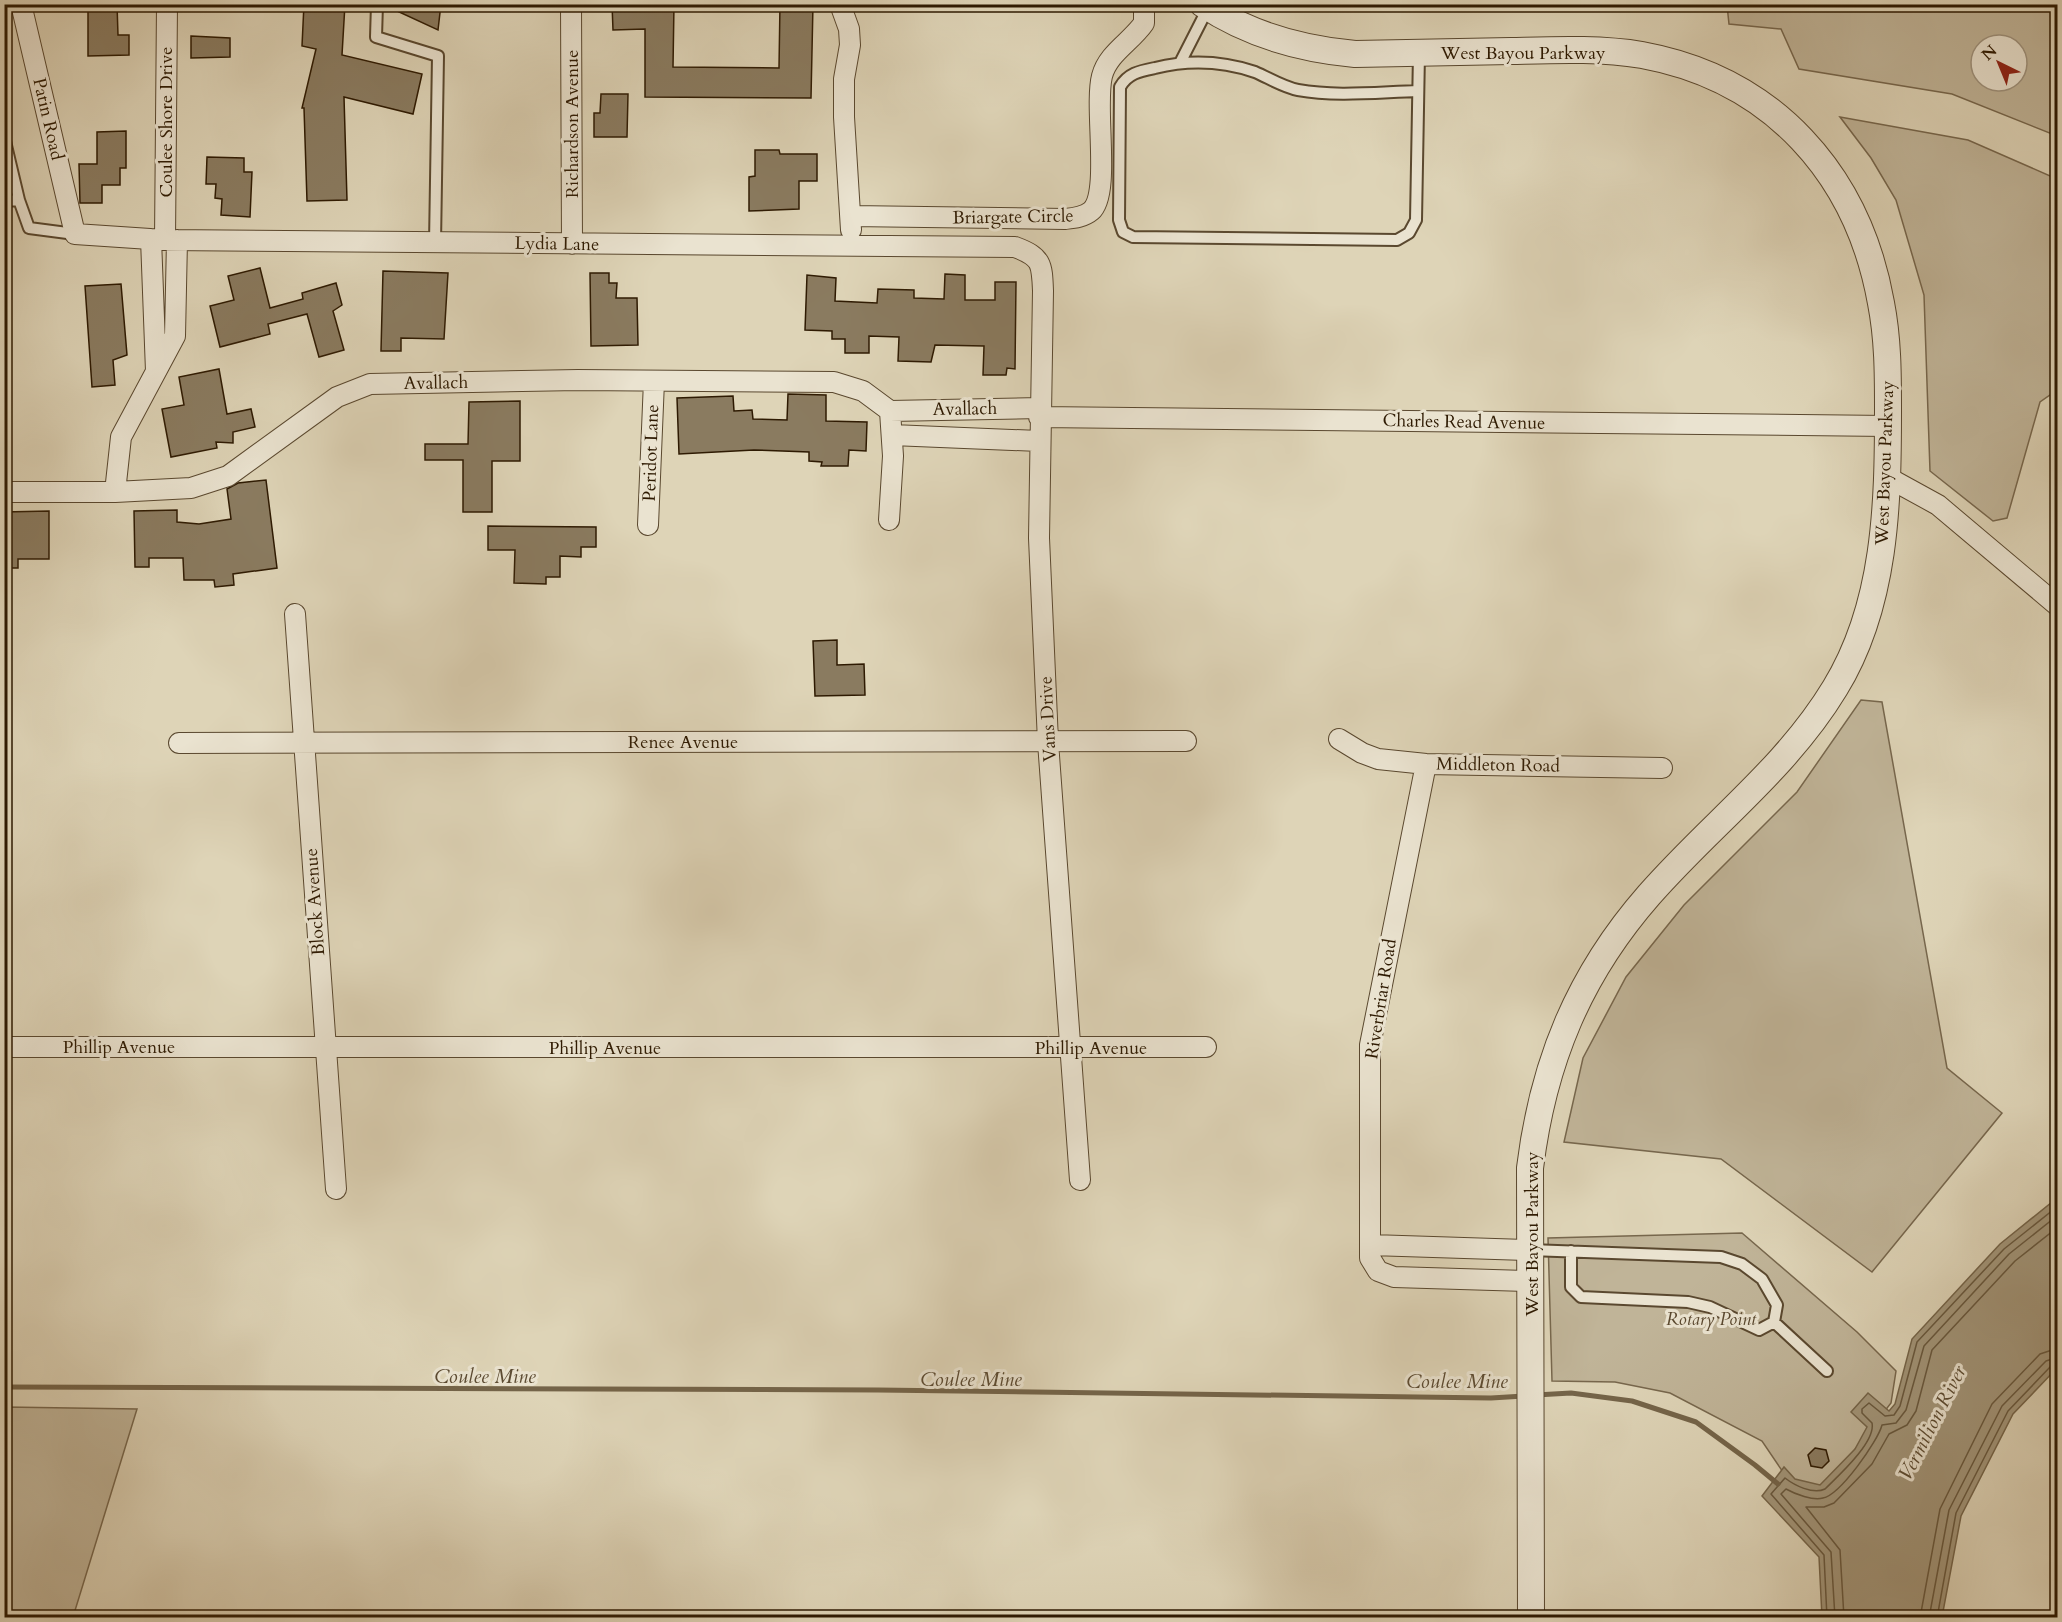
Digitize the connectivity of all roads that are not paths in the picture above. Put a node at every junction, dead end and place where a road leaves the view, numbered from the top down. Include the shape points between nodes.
1 (21, 4) edge
2 (167, 4) edge
3 (377, 4) edge
4 (571, 4) edge
5 (840, 4) edge
6 (1144, 4) edge
7 (1206, 6) edge
8 (1419, 53) junction
9 (1181, 61) junction
10 (1418, 91) junction
11 (4, 137) edge
12 (19, 200) junction
13 (4, 201) edge
14 (851, 216) junction
15 (75, 234) junction
16 (164, 240) junction
17 (435, 243) junction
18 (572, 244) junction
19 (850, 245) junction
20 (1037, 258) joint
21 (654, 381) junction
22 (890, 411) junction
23 (1039, 413) junction
24 (1888, 426) junction
25 (892, 435) junction
26 (1039, 441) junction
27 (1887, 477) junction
28 (4, 492) edge
29 (115, 492) junction
30 (889, 520) dead end
31 (648, 525) dead end
32 (2058, 606) edge
33 (295, 614) dead end
34 (1339, 739) dead end
35 (1186, 741) dead end
36 (304, 742) junction
37 (1048, 742) junction
38 (179, 743) dead end
39 (1426, 764) junction
40 (1662, 768) dead end
41 (4, 1047) edge
42 (1206, 1047) dead end
43 (325, 1048) junction
44 (1072, 1048) junction
45 (1080, 1180) dead end
46 (336, 1189) dead end
47 (1371, 1245) junction
48 (1528, 1250) junction
49 (1571, 1251) junction
50 (1530, 1281) junction
51 (1774, 1322) junction
52 (1827, 1371) dead end
53 (1531, 1617) edge

1 - 15 street, Patin Road
2 - 16 street, Coulee Shore Drive
3 - 17 lane via 376,37 438,56
4 - 18 street, Richardson Avenue
5 - 14 street via 850,45 844,79 844,117
6 - 14 street, Briargate Circle via 1144,23 1116,52 1102,74 1098,98 1101,190 1091,210 1065,219
7 - 8 street, West Bayou Parkway via 1258,33 1319,51
7 - 9 lane
8 - 10 lane
8 - 24 street, West Bayou Parkway via 1590,50 1639,55 1676,63 1738,88 1792,127 1820,159 1861,232 1881,302 1888,358
9 - 10 lane via 1252,71 1296,90
9 - 10 lane via 1133,73 1120,87 1119,220 1123,232 1133,237 1397,240 1416,220
11 - 12 lane
12 - 13 lane
12 - 15 lane via 29,228
14 - 19 street
15 - 16 street, Lydia Lane
16 - 17 street, Lydia Lane
16 - 29 street, Coulee Shore Drive via 156,371 121,437
17 - 18 street, Lydia Lane
18 - 19 street, Lydia Lane
19 - 20 street, Lydia Lane via 1015,247
20 - 23 street, Vans Drive via 1043,291
21 - 22 street, Avallach via 834,382 864,391
21 - 29 street, Avallach via 370,384 337,397 228,476 190,488
21 - 31 street, Peridot Lane
22 - 23 street, Avallach
22 - 25 street
23 - 24 street, Charles Read Avenue
23 - 26 street, Vans Drive
24 - 27 street, West Bayou Parkway
25 - 26 street, Avallach
25 - 30 street
26 - 37 street, Vans Drive
27 - 32 street via 1938,505
27 - 48 street, West Bayou Parkway via 1884,540 1876,578 1859,637 1835,688 1774,770 1651,892 1629,919 1593,968 1563,1028 1533,1139
28 - 29 street, Avallach
33 - 36 street, Block Avenue
34 - 39 street, Middleton Road via 1378,759
35 - 37 street, Renee Avenue
36 - 37 street, Renee Avenue
36 - 38 street, Renee Avenue
36 - 43 street, Block Avenue
37 - 44 street, Vans Drive
39 - 40 street, Middleton Road
39 - 47 street, Riverbriar Road via 1370,1045
41 - 43 street, Phillip Avenue
42 - 44 street, Phillip Avenue
43 - 44 street, Phillip Avenue
43 - 46 street, Block Avenue
44 - 45 street, Vans Drive
47 - 48 street
47 - 50 street, Riverbriar Road via 1370,1258 1378,1271 1394,1277
48 - 49 lane
48 - 50 street, West Bayou Parkway
49 - 51 lane via 1720,1257 1742,1264 1762,1279 1777,1305
49 - 51 lane via 1571,1287 1581,1297 1688,1302 1710,1307 1759,1330
50 - 53 street, West Bayou Parkway
51 - 52 lane

